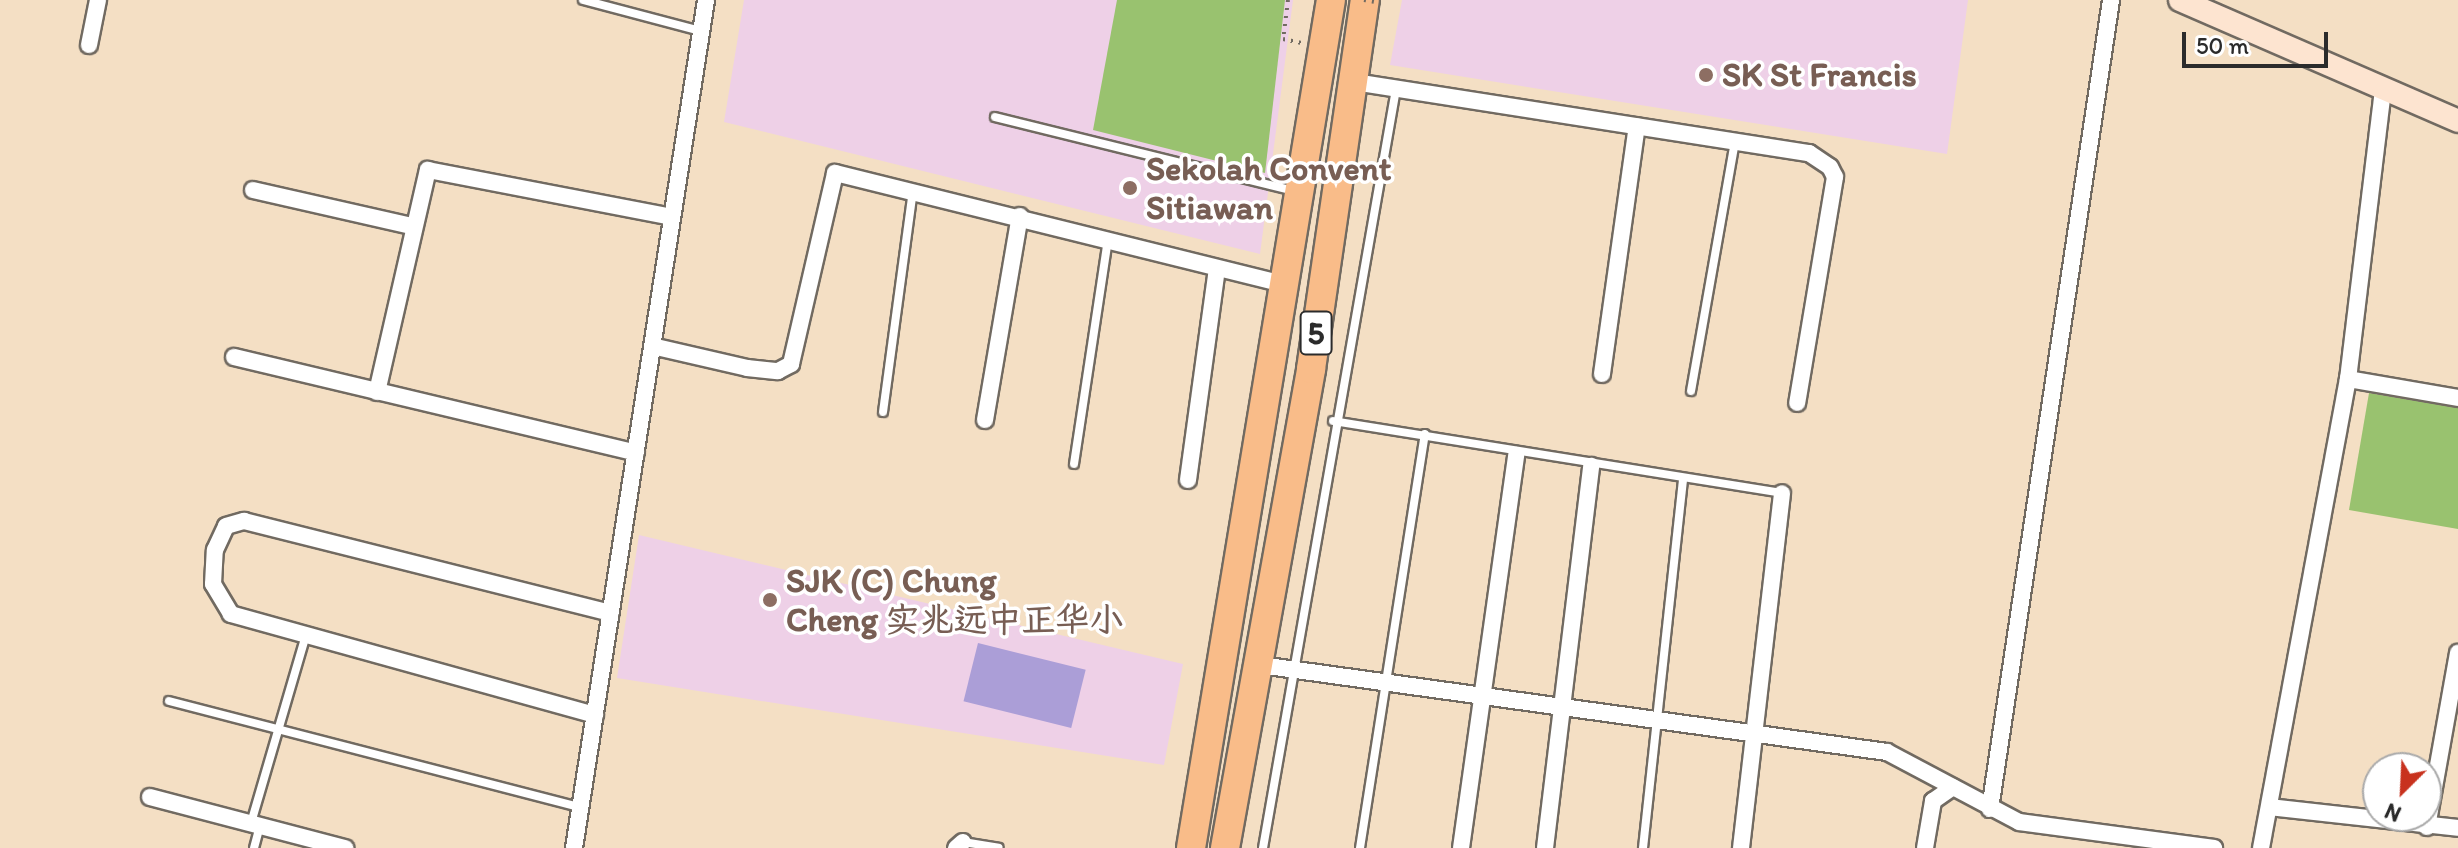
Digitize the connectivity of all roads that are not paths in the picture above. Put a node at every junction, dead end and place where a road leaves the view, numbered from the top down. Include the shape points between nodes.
1 (98, 0) edge
2 (583, 0) edge
3 (706, 0) edge
4 (1331, 0) edge
5 (2111, 0) edge
6 (2180, 0) edge
7 (1370, 1) edge
8 (701, 31) junction
9 (89, 45) dead end
10 (1348, 81) junction
11 (1396, 88) junction
12 (2383, 88) junction
13 (995, 117) dead end
14 (1343, 119) junction
15 (2458, 121) edge
16 (1637, 126) junction
17 (1735, 141) junction
18 (253, 190) dead end
19 (913, 190) junction
20 (1299, 192) junction
21 (1020, 216) junction
22 (672, 217) junction
23 (412, 226) junction
24 (1108, 240) junction
25 (1217, 269) junction
26 (1283, 284) junction
27 (652, 346) junction
28 (234, 357) dead end
29 (1311, 369) junction
30 (1602, 374) dead end
31 (2348, 379) junction
32 (1691, 391) dead end
33 (377, 392) junction
34 (2458, 398) edge
35 (1797, 403) dead end
36 (883, 412) dead end
37 (985, 420) dead end
38 (1333, 421) junction
39 (1425, 434) junction
40 (636, 453) junction
41 (1516, 455) junction
42 (1074, 464) dead end
43 (1591, 466) junction
44 (1683, 479) junction
45 (1188, 480) dead end
46 (1782, 493) joint
47 (1231, 586) junction
48 (611, 613) junction
49 (307, 632) junction
50 (2458, 653) edge
51 (1260, 665) junction
52 (1290, 668) junction
53 (1387, 681) junction
54 (1479, 694) junction
55 (169, 701) dead end
56 (1558, 705) junction
57 (595, 715) junction
58 (1657, 723) junction
59 (279, 727) junction
60 (1756, 735) junction
61 (2440, 752) edge
62 (1953, 787) junction
63 (150, 797) dead end
64 (581, 807) junction
65 (2269, 807) junction
66 (1990, 809) junction
67 (2362, 819) edge
68 (255, 825) junction
69 (959, 845) edge
70 (254, 848) edge
71 (345, 848) edge
72 (574, 848) edge
73 (999, 848) edge
74 (1191, 848) edge
75 (1206, 848) edge
76 (1225, 848) edge
77 (1263, 848) edge
78 (1360, 848) edge
79 (1461, 848) edge
80 (1545, 848) edge
81 (1643, 848) edge
82 (1741, 848) edge
83 (1925, 848) edge
84 (2214, 848) edge
85 (2261, 848) edge

1 - 9 street
2 - 8 lane
3 - 8 street
4 - 20 highway, 5
5 - 66 street
6 - 12 street
7 - 10 highway, 5
8 - 22 street
10 - 11 street
10 - 14 highway, 5
11 - 16 street
11 - 38 lane
12 - 15 street
12 - 31 street
13 - 20 lane
14 - 26 highway via 1295,277
14 - 29 highway, 5
16 - 17 street
16 - 30 street
17 - 32 lane
17 - 35 street via 1809,153 1835,177
18 - 23 street
19 - 21 street
19 - 27 street via 841,173 828,180 798,346 778,371
19 - 36 lane
20 - 26 highway, 5
21 - 24 street
21 - 37 street
22 - 23 street via 436,168 423,178
22 - 27 street
23 - 33 street
24 - 25 street
24 - 42 lane
25 - 26 street
25 - 45 street
26 - 47 highway, 5
27 - 40 street
28 - 33 street
29 - 47 highway via 1285,429 1262,567 1255,579
29 - 51 highway, 5
31 - 34 street
31 - 65 street
33 - 40 street
38 - 39 lane
38 - 52 lane
39 - 41 lane
39 - 53 lane
40 - 48 street
41 - 43 lane
41 - 54 street
43 - 44 lane
43 - 56 street
44 - 46 lane
44 - 58 lane
46 - 60 street
47 - 74 highway, 5
48 - 49 street via 244,521 226,526 215,550 220,605 231,614
48 - 57 street
49 - 57 street
49 - 59 lane
50 - 61 street
51 - 52 street
51 - 75 highway via 1247,668 1233,686
51 - 76 highway, 5
52 - 53 street
52 - 77 lane
53 - 54 street
53 - 78 lane
54 - 56 street
54 - 79 street
55 - 59 lane
56 - 58 street
56 - 80 street
57 - 64 street
58 - 60 street
58 - 81 lane
59 - 64 lane
59 - 68 lane
60 - 62 street via 1887,752
60 - 82 street
62 - 66 street
62 - 83 street via 1933,801
63 - 68 street
64 - 72 street
65 - 67 street
65 - 85 street
66 - 84 street via 2052,830
68 - 70 lane
68 - 71 street
69 - 73 lane

